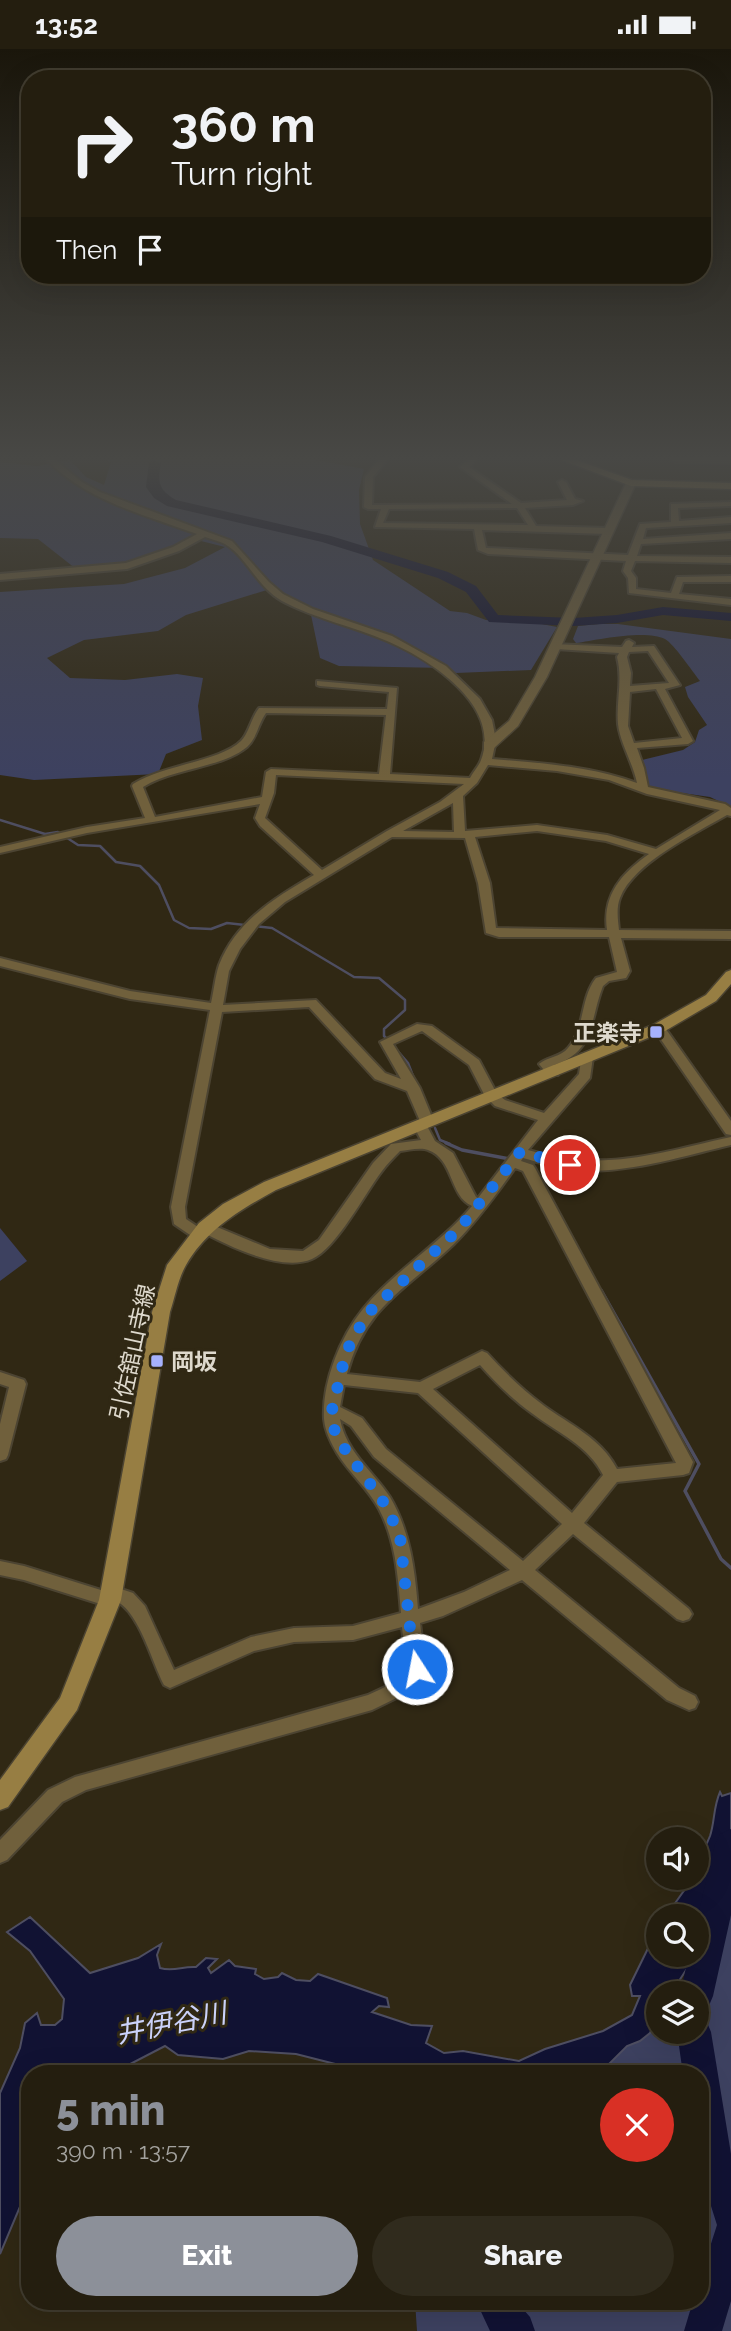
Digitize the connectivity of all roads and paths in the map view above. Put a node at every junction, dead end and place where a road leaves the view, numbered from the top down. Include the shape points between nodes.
1 (121, 566) edge
2 (250, 566) edge
3 (591, 566) edge
4 (628, 566) edge
5 (0, 577) edge
6 (731, 579) edge
7 (674, 596) junction
8 (731, 602) edge
9 (555, 646) junction
10 (627, 646) junction
11 (320, 683) dead end
12 (659, 686) junction
13 (625, 689) junction
14 (392, 712) junction
15 (489, 745) junction
16 (630, 746) junction
17 (487, 762) junction
18 (384, 778) junction
19 (472, 781) junction
20 (643, 789) junction
21 (458, 794) junction
22 (265, 800) junction
23 (730, 812) edge
24 (151, 819) junction
25 (391, 834) junction
26 (465, 835) junction
27 (0, 850) edge
28 (657, 853) junction
29 (322, 876) junction
30 (614, 935) junction
31 (731, 935) edge
32 (0, 962) edge
33 (731, 975) edge
34 (217, 1008) junction
35 (659, 1028) junction
36 (587, 1057) junction
37 (553, 1072) junction
38 (414, 1089) junction
39 (492, 1096) junction
40 (548, 1119) junction
41 (423, 1123) junction
42 (731, 1131) edge
43 (731, 1141) edge
44 (429, 1144) junction
45 (516, 1157) junction
46 (479, 1204) junction
47 (202, 1230) junction
48 (0, 1378) edge
49 (339, 1379) junction
50 (422, 1388) junction
51 (332, 1410) junction
52 (0, 1455) edge
53 (612, 1476) junction
54 (573, 1524) junction
55 (0, 1568) edge
56 (523, 1571) junction
57 (111, 1596) junction
58 (682, 1614) dead end
59 (409, 1616) junction
60 (689, 1702) dead end
61 (0, 1799) edge
62 (0, 1854) edge

1 - 5 street
2 - 15 street via 261,582 281,597 403,644 455,677 476,700 489,724
3 - 9 street
4 - 7 street via 632,591
6 - 7 street via 680,579
7 - 8 street
9 - 10 street
9 - 15 street via 514,723
10 - 12 street via 651,648 675,685
10 - 13 street
11 - 14 street via 391,688
12 - 13 street
12 - 16 street via 688,741
13 - 16 street via 622,726
14 - 18 street
14 - 24 street via 263,710 246,743 137,786
15 - 17 street
16 - 20 street
17 - 19 street
17 - 20 street via 598,775
18 - 19 street
18 - 22 street via 271,772
19 - 21 street
20 - 23 street via 721,806
21 - 25 street
21 - 26 street
22 - 24 street
22 - 29 street via 260,818 264,824
23 - 28 street
24 - 27 street
25 - 26 street
25 - 29 street
26 - 28 street via 537,828 607,838
26 - 30 street via 484,883 490,930
28 - 30 street via 615,895
29 - 34 street via 269,907 238,941 227,962
30 - 31 street
30 - 37 street via 624,971 595,985 576,1047 545,1064
32 - 34 street via 130,995
33 - 35 main road, 引佐舘山寺線 via 705,1002
34 - 38 street via 312,1003 380,1076
34 - 47 street via 178,1207 179,1221
35 - 36 main road, 引佐舘山寺線
35 - 42 street
36 - 37 main road, 引佐舘山寺線
36 - 40 street via 584,1075
37 - 39 main road, 引佐舘山寺線
38 - 39 street via 386,1042 421,1027 474,1063
38 - 41 street
39 - 40 street
39 - 41 main road, 引佐舘山寺線
40 - 45 street
41 - 44 street
41 - 47 main road, 引佐舘山寺線 via 270,1186 229,1208
43 - 45 street via 608,1165
44 - 46 street via 449,1156 470,1200
44 - 47 street via 396,1147 377,1166 324,1243 303,1257 269,1253
45 - 46 street
45 - 53 street via 528,1168 685,1462 683,1469
46 - 49 street via 460,1228 367,1314 346,1352
47 - 57 main road, 引佐舘山寺線 via 176,1265 161,1313
48 - 52 street via 18,1384
49 - 50 street
49 - 51 street
50 - 53 street via 482,1357 538,1410 592,1446 605,1458
50 - 54 street
51 - 56 street via 350,1415 380,1453
51 - 59 street via 342,1445 387,1507 400,1537
53 - 54 street
54 - 56 street
54 - 58 street
55 - 57 street
56 - 59 street via 437,1611
56 - 60 street via 673,1694
57 - 59 street via 127,1598 139,1611 170,1680 251,1644 294,1635 353,1633
57 - 61 main road, 引佐舘山寺線 via 69,1703
59 - 62 street via 417,1669 410,1684 372,1703 82,1783 55,1796

